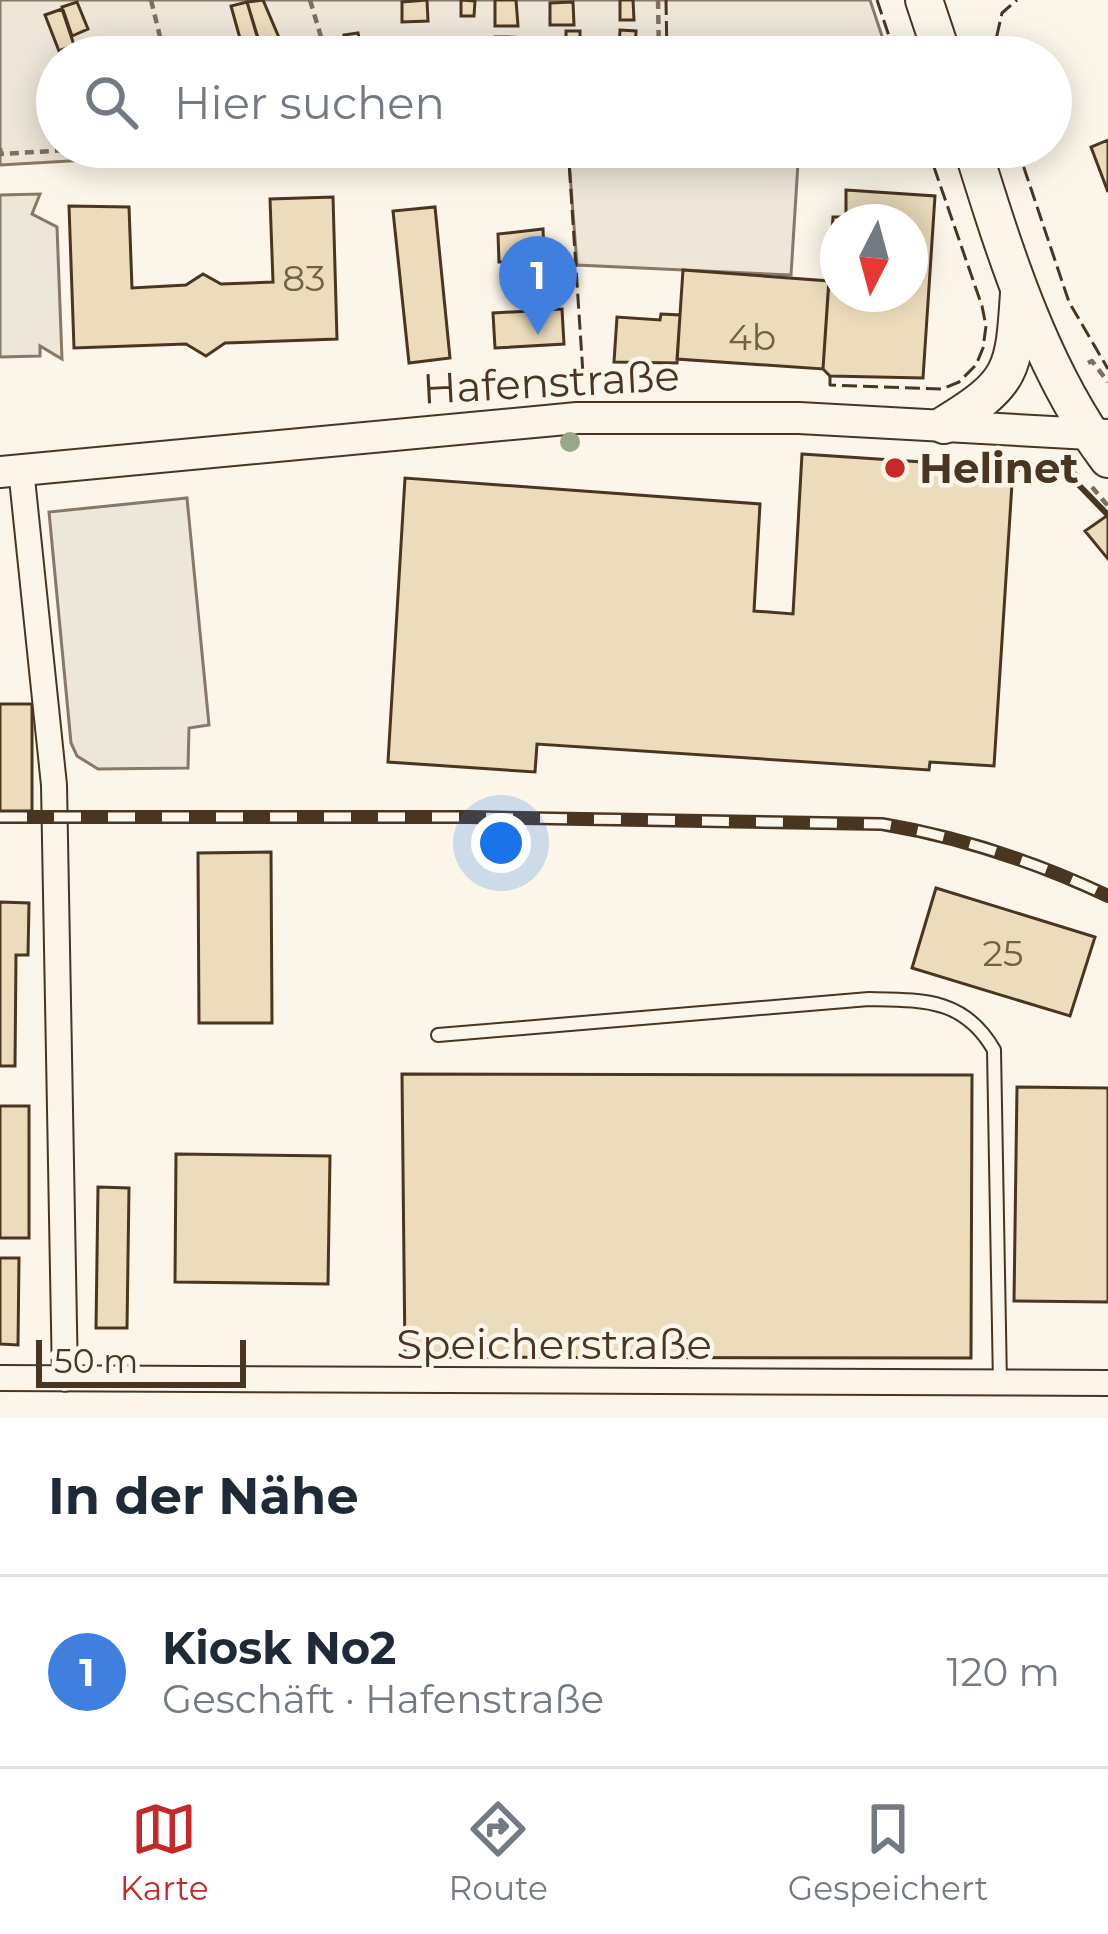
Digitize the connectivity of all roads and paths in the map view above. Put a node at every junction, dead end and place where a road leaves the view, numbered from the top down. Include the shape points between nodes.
1 (151, 0) edge
2 (310, 0) edge
3 (658, 0) edge
4 (925, 0) edge
5 (160, 36) edge
6 (321, 36) edge
7 (658, 36) edge
8 (936, 36) edge
9 (0, 148) edge
10 (36, 152) edge
11 (979, 168) edge
12 (1019, 283) junction
13 (944, 425) junction
14 (1101, 443) edge
15 (11, 471) edge
16 (438, 1035) dead end
17 (0, 1378) edge
18 (64, 1378) junction
19 (1108, 1383) edge
20 (1000, 1385) junction

1 - 5 path
2 - 6 path
3 - 7 path
4 - 8 main road
9 - 10 path
11 - 12 main road
12 - 13 main road via 1011,367 980,404
12 - 14 main road via 1059,378
13 - 14 street, Hafenstraße
13 - 15 street, Hafenstraße via 577,418
15 - 18 street via 54,785
16 - 20 lane via 869,999 912,1000 973,1019 994,1050
17 - 18 street, Speicherstraße
18 - 20 street, Speicherstraße
19 - 20 street, Speicherstraße

